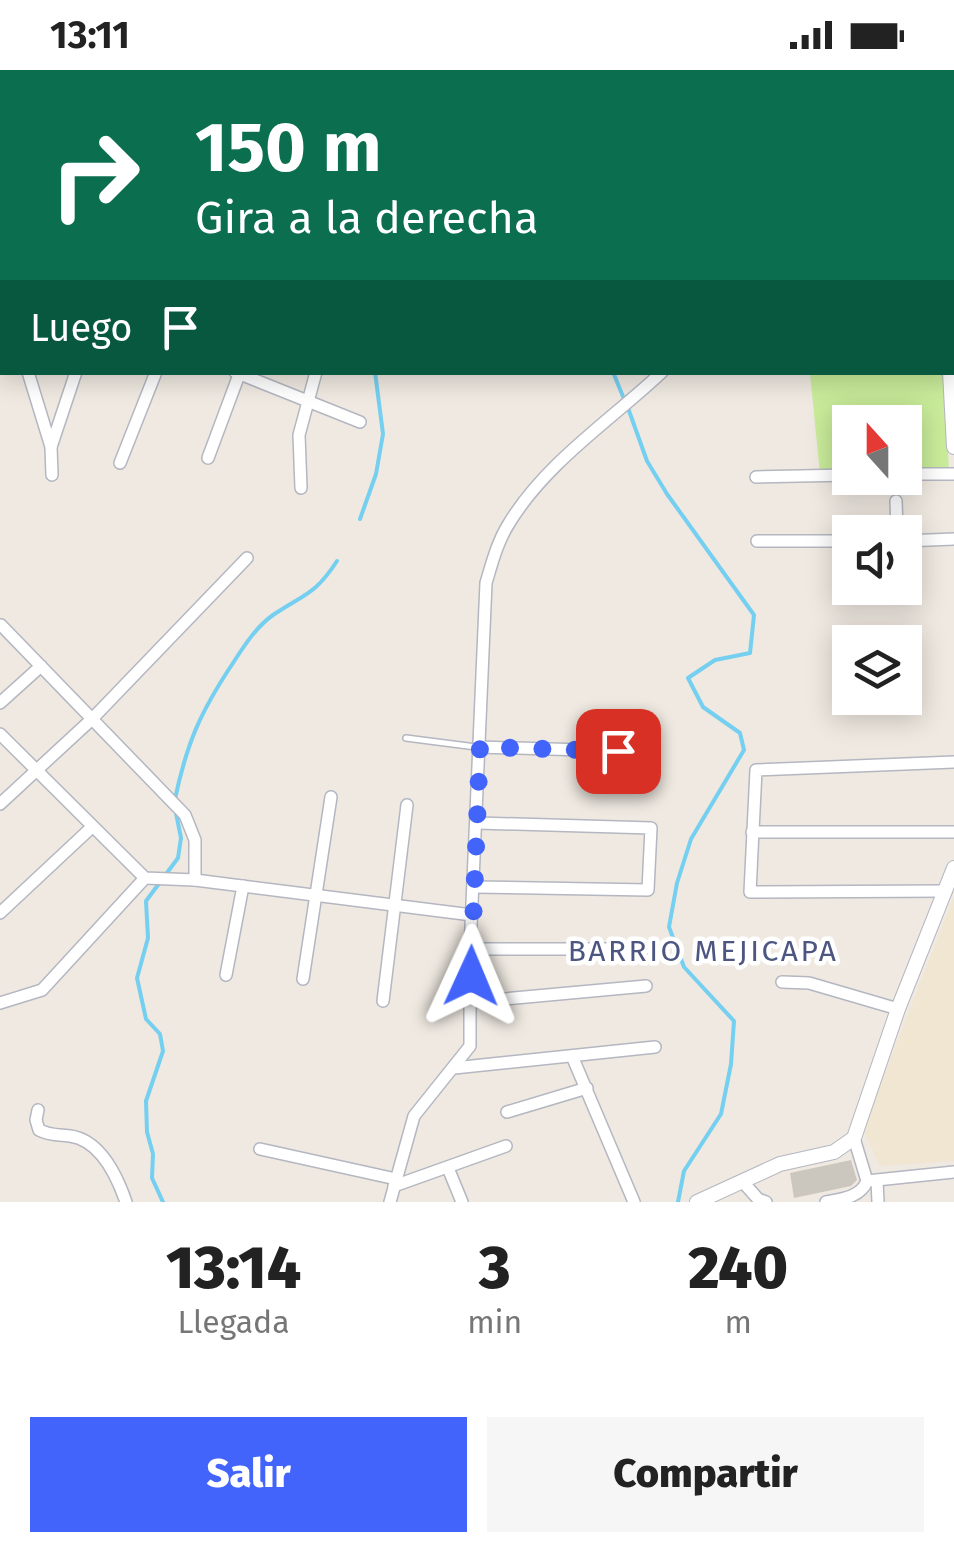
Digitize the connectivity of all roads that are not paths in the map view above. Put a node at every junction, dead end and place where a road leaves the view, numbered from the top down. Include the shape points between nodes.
1 (29, 375) edge
2 (75, 375) edge
3 (155, 375) edge
4 (237, 375) edge
5 (243, 375) edge
6 (315, 375) edge
7 (659, 375) edge
8 (950, 375) edge
9 (306, 402) junction
10 (360, 422) dead end
11 (51, 447) junction
12 (954, 447) edge
13 (208, 458) dead end
14 (120, 463) dead end
15 (922, 474) edge
16 (954, 474) edge
17 (52, 475) dead end
18 (832, 476) edge
19 (756, 477) dead end
20 (301, 488) dead end
21 (896, 500) dead end
22 (896, 515) edge
23 (954, 539) edge
24 (922, 540) edge
25 (756, 541) dead end
26 (832, 541) edge
27 (247, 558) dead end
28 (2, 625) edge
29 (41, 666) junction
30 (0, 703) edge
31 (92, 719) junction
32 (0, 734) edge
33 (406, 738) dead end
34 (480, 747) junction
35 (653, 752) dead end
36 (954, 762) edge
37 (36, 770) junction
38 (332, 797) dead end
39 (0, 804) edge
40 (407, 805) dead end
41 (478, 823) junction
42 (92, 827) junction
43 (752, 832) junction
44 (954, 832) edge
45 (954, 868) edge
46 (145, 878) junction
47 (195, 880) junction
48 (243, 886) junction
49 (474, 887) junction
50 (946, 891) junction
51 (316, 895) junction
52 (395, 905) junction
53 (0, 914) edge
54 (472, 915) junction
55 (470, 949) junction
56 (644, 949) dead end
57 (226, 976) dead end
58 (302, 979) dead end
59 (782, 982) dead end
60 (646, 986) dead end
61 (383, 1001) dead end
62 (472, 1002) junction
63 (0, 1003) edge
64 (898, 1008) junction
65 (655, 1047) dead end
66 (572, 1056) junction
67 (454, 1068) junction
68 (587, 1088) junction
69 (38, 1110) dead end
70 (507, 1112) dead end
71 (854, 1138) junction
72 (506, 1146) dead end
73 (260, 1149) dead end
74 (448, 1168) junction
75 (954, 1172) edge
76 (742, 1181) junction
77 (872, 1181) junction
78 (395, 1182) junction
79 (850, 1200) edge
80 (126, 1202) edge
81 (390, 1202) edge
82 (462, 1202) edge
83 (634, 1202) edge
84 (697, 1202) edge
85 (766, 1202) edge
86 (826, 1202) edge
87 (878, 1202) edge

1 - 11 street
2 - 11 street
3 - 14 street
4 - 13 street
5 - 9 street
6 - 9 street
7 - 34 street via 557,464 498,544 486,583
8 - 12 street
9 - 10 street
9 - 20 street
11 - 17 street
15 - 16 street
18 - 19 street
21 - 22 street
23 - 24 street
25 - 26 street
27 - 31 street
28 - 29 street
29 - 30 street
29 - 31 street
31 - 37 street
31 - 47 street via 184,815 195,840
32 - 37 street
33 - 34 lane
34 - 35 street
34 - 41 street
36 - 43 street via 756,770
37 - 39 street
37 - 42 street
38 - 51 street
40 - 52 street
41 - 49 street
41 - 49 street via 652,828 648,890
42 - 46 street
42 - 53 street
43 - 44 street
43 - 50 street via 750,892
45 - 50 street
46 - 47 street
46 - 63 street via 42,990
47 - 48 street
48 - 51 street
48 - 57 street
49 - 54 street
50 - 64 street
51 - 52 street
51 - 58 street
52 - 54 street
52 - 61 street
54 - 55 street
55 - 56 street
55 - 62 street
59 - 64 street via 809,982
60 - 62 street
62 - 67 street via 470,1046
64 - 71 street
65 - 66 street
66 - 67 street
66 - 68 street
67 - 78 street via 414,1116
68 - 70 street
68 - 83 street
69 - 80 street via 39,1130 95,1147
71 - 76 street via 834,1152
71 - 77 street
72 - 74 street
73 - 78 street
74 - 78 street
74 - 82 street
75 - 77 street
76 - 84 street
76 - 85 street
77 - 79 street
77 - 87 street
78 - 81 street
79 - 86 street

